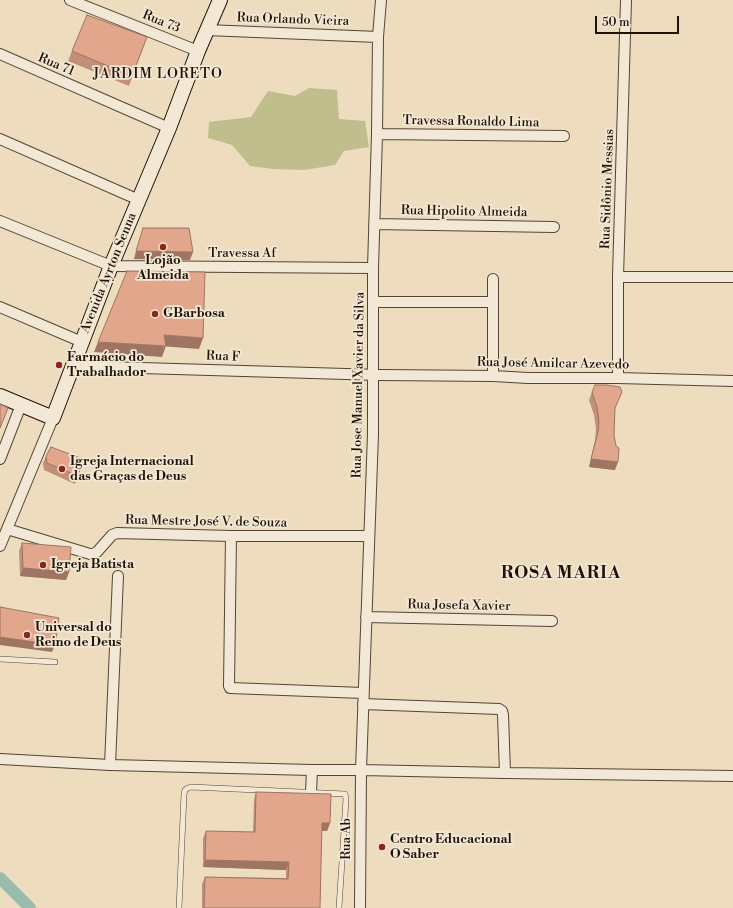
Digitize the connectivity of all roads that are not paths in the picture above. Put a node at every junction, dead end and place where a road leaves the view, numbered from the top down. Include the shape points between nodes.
1 (70, 0) edge
2 (220, 0) edge
3 (381, 0) edge
4 (626, 0) edge
5 (206, 30) junction
6 (378, 37) junction
7 (198, 51) junction
8 (0, 54) edge
9 (168, 128) junction
10 (377, 134) junction
11 (564, 136) dead end
12 (0, 139) edge
13 (139, 200) junction
14 (0, 221) edge
15 (374, 224) junction
16 (554, 227) dead end
17 (111, 266) junction
18 (373, 268) junction
19 (618, 277) junction
20 (733, 277) edge
21 (493, 279) dead end
22 (373, 302) junction
23 (493, 302) junction
24 (0, 307) edge
25 (82, 342) junction
26 (73, 366) junction
27 (373, 375) junction
28 (493, 376) junction
29 (618, 378) junction
30 (733, 381) edge
31 (0, 396) edge
32 (21, 405) junction
33 (53, 418) junction
34 (0, 459) edge
35 (7, 529) junction
36 (231, 536) junction
37 (368, 536) junction
38 (0, 546) edge
39 (118, 576) dead end
40 (366, 617) junction
41 (552, 621) dead end
42 (0, 658) edge
43 (55, 662) dead end
44 (363, 693) junction
45 (363, 704) junction
46 (0, 759) edge
47 (110, 764) junction
48 (312, 770) junction
49 (360, 770) junction
50 (505, 773) junction
51 (733, 776) edge
52 (311, 792) junction
53 (179, 908) edge
54 (339, 908) edge
55 (360, 908) edge

1 - 7 street, Rua 73
2 - 5 street, Avenida Ayrton Senna
3 - 6 street, Rua Jose Manuel Xavier da Silva
4 - 19 street, Rua Sidônio Messias
5 - 6 street, Rua Orlando Vieira
5 - 7 street, Avenida Ayrton Senna
6 - 10 street, Rua Jose Manuel Xavier da Silva
7 - 9 street, Avenida Ayrton Senna
8 - 9 street, Rua 71
9 - 13 street, Avenida Ayrton Senna
10 - 11 street, Travessa Ronaldo Lima
10 - 15 street, Rua Jose Manuel Xavier da Silva
12 - 13 street
13 - 17 street, Avenida Ayrton Senna
14 - 17 street
15 - 16 street, Rua Hipolito Almeida
15 - 18 street, Rua Jose Manuel Xavier da Silva
17 - 18 street, Travessa Af
17 - 25 street, Avenida Ayrton Senna
18 - 22 street, Rua Jose Manuel Xavier da Silva
19 - 20 street
19 - 29 street, Rua Sidônio Messias
21 - 23 street
22 - 23 street
22 - 27 street, Rua Jose Manuel Xavier da Silva
23 - 28 street
24 - 25 street
25 - 26 street, Avenida Ayrton Senna
26 - 27 street, Rua F
26 - 33 street, Avenida Ayrton Senna
27 - 28 street, Rua José Amilcar Azevedo
27 - 37 street, Rua Jose Manuel Xavier da Silva
28 - 29 street, Rua José Amilcar Azevedo
29 - 30 street, Rua José Amilcar Azevedo
31 - 32 street
32 - 33 street
32 - 34 street
33 - 35 street, Avenida Ayrton Senna
35 - 36 street, Rua Mestre José V. de Souza via 90,554 97,552 117,533
35 - 38 street, Avenida Ayrton Senna
36 - 37 street, Rua Mestre José V. de Souza
36 - 44 street via 230,688
37 - 40 street, Rua Jose Manuel Xavier da Silva
39 - 47 street
40 - 41 street, Rua Josefa Xavier
40 - 44 street, Rua Jose Manuel Xavier da Silva
42 - 43 lane
44 - 45 street, Rua Jose Manuel Xavier da Silva
45 - 49 street, Rua Jose Manuel Xavier da Silva
45 - 50 street via 499,709 503,715
46 - 47 street
47 - 48 street
48 - 49 street
48 - 52 street
49 - 50 street
49 - 55 street, Rua Ab
50 - 51 street
52 - 53 lane via 191,787 185,790
52 - 54 lane via 346,795

